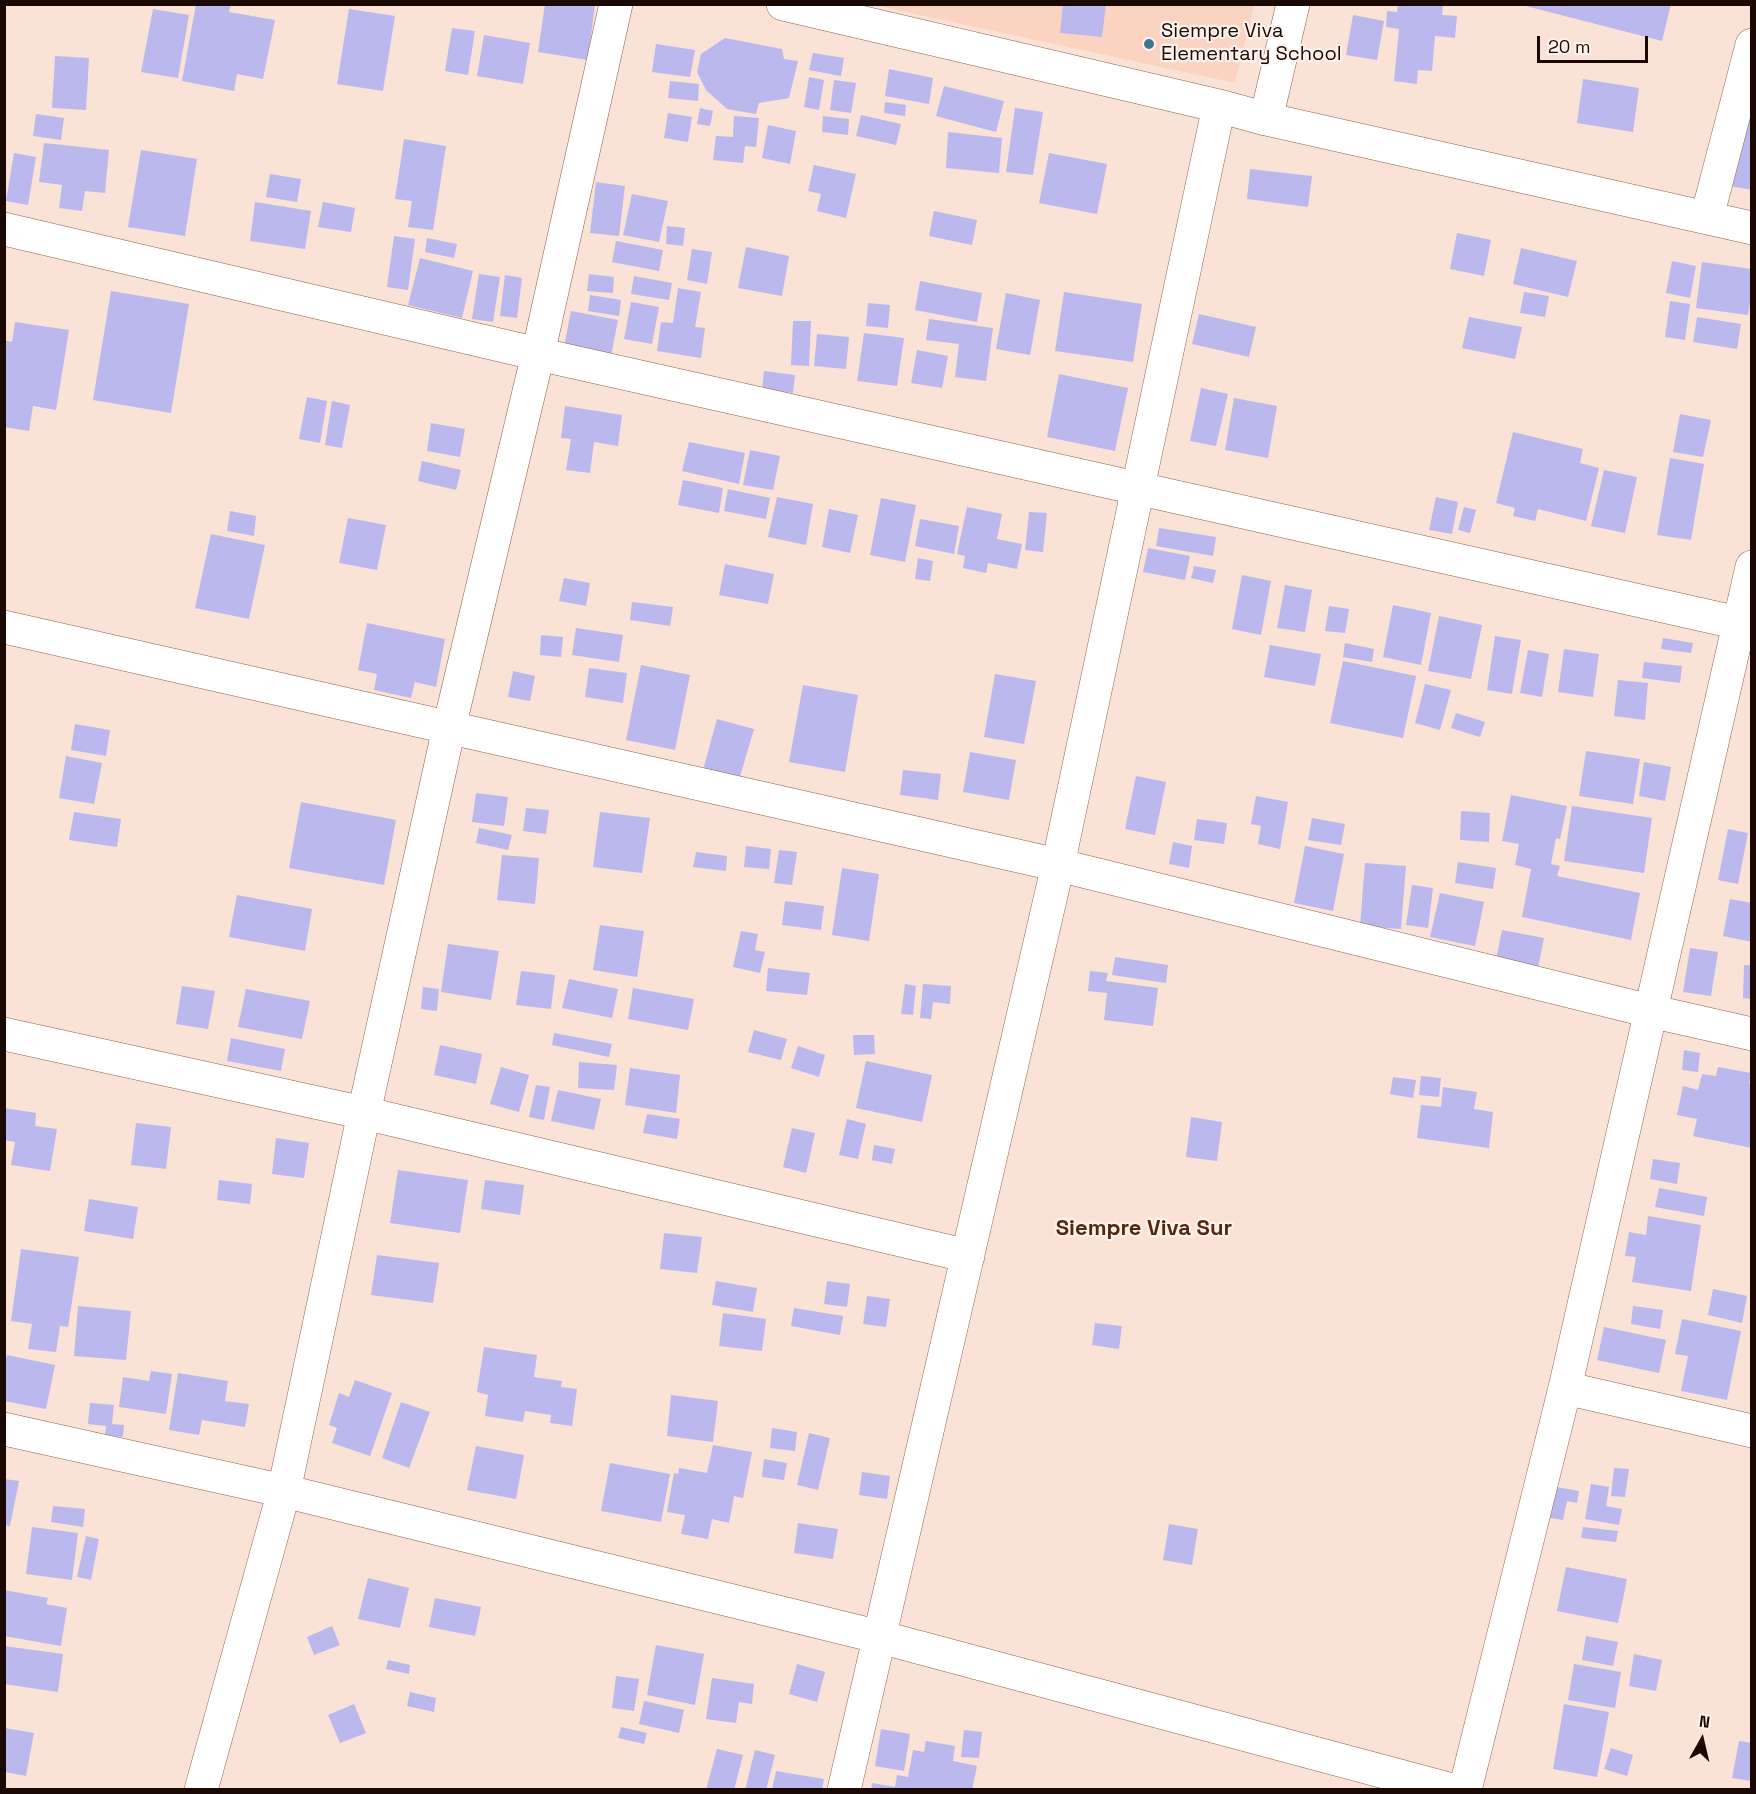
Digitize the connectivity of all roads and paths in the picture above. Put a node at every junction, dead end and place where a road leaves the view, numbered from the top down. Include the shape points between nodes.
1 (616, 4) edge
2 (783, 4) edge
3 (1293, 4) edge
4 (1752, 45) edge
5 (1219, 106) junction
6 (1266, 119) junction
7 (1707, 217) junction
8 (1752, 228) edge
9 (4, 229) edge
10 (538, 354) junction
11 (1137, 488) junction
12 (1752, 567) edge
13 (1746, 625) edge
14 (4, 627) edge
15 (449, 728) junction
16 (1058, 865) junction
17 (1650, 1011) junction
18 (4, 1034) edge
19 (1752, 1034) edge
20 (364, 1113) junction
21 (968, 1256) junction
22 (1565, 1388) junction
23 (4, 1429) edge
24 (1752, 1431) edge
25 (284, 1491) junction
26 (880, 1637) junction
27 (201, 1790) edge
28 (844, 1790) edge
29 (1452, 1790) edge
30 (1465, 1790) edge

1 - 10 street
2 - 5 street
3 - 6 street
4 - 7 street
5 - 6 street
5 - 11 street
6 - 7 street
7 - 8 street
9 - 10 street
10 - 11 street
10 - 15 street
11 - 13 street
11 - 16 street
12 - 13 street
13 - 17 street
14 - 15 street
15 - 16 street
15 - 20 street
16 - 17 street
16 - 21 street
17 - 19 street
17 - 22 street
18 - 20 street
20 - 21 street
20 - 25 street
21 - 26 street
22 - 24 street
22 - 30 street
23 - 25 street
25 - 26 street
25 - 27 street
26 - 28 street
26 - 29 street

